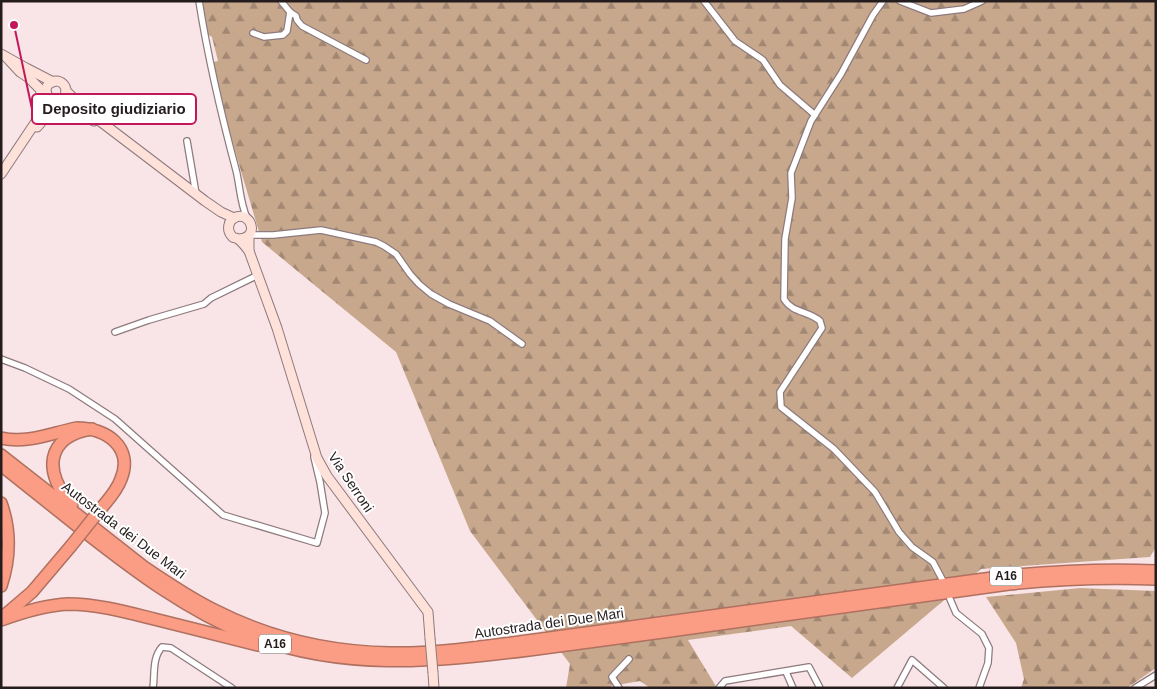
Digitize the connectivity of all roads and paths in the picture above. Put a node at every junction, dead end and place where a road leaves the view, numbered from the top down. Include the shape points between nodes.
1 (199, 1) edge
2 (281, 1) edge
3 (704, 1) edge
4 (882, 1) edge
5 (900, 1) edge
6 (982, 1) edge
7 (290, 12) junction
8 (253, 33) dead end
9 (4, 56) edge
10 (366, 60) dead end
11 (26, 68) junction
12 (53, 82) junction
13 (46, 91) junction
14 (66, 91) junction
15 (58, 101) junction
16 (88, 112) junction
17 (815, 115) junction
18 (39, 117) junction
19 (106, 125) junction
20 (29, 133) junction
21 (187, 142) dead end
22 (1, 174) edge
23 (196, 194) junction
24 (236, 217) junction
25 (251, 230) junction
26 (238, 240) junction
27 (249, 251) junction
28 (258, 275) junction
29 (115, 332) dead end
30 (522, 344) dead end
31 (1, 359) edge
32 (92, 429) junction
33 (1, 438) edge
34 (1, 455) edge
35 (316, 460) junction
36 (1, 465) edge
37 (1, 503) edge
38 (1156, 571) edge
39 (942, 579) dead end
40 (1156, 579) edge
41 (1, 586) edge
42 (950, 599) dead end
43 (859, 600) junction
44 (199, 602) junction
45 (1, 619) edge
46 (600, 636) junction
47 (629, 658) dead end
48 (442, 660) junction
49 (786, 672) junction
50 (1156, 675) edge
51 (719, 687) edge
52 (153, 688) edge
53 (232, 688) edge
54 (434, 688) edge
55 (619, 688) edge
56 (794, 688) edge
57 (820, 688) edge
58 (897, 688) edge
59 (944, 688) edge
60 (979, 688) edge
61 (1135, 688) edge

1 - 24 street via 218,102 237,174
2 - 7 street
3 - 17 street via 735,41 763,60 780,85
4 - 17 street
5 - 6 street via 931,13 964,9
7 - 8 street via 284,35 264,37
7 - 10 street via 302,26
9 - 11 main road
9 - 20 main road via 41,90 40,101 29,122
11 - 12 main road
11 - 13 main road
12 - 13 main road
12 - 14 main road via 62,83
13 - 15 main road via 50,99
13 - 18 main road
14 - 15 main road
14 - 16 main road
15 - 16 main road via 69,102
15 - 18 main road
16 - 19 main road, Via Serroni
17 - 39 street via 791,173 784,299 787,305 816,317 822,328 780,392 781,407 834,449 875,492 899,532 912,547 933,562
18 - 20 main road
19 - 20 main road via 66,107 56,107
19 - 23 main road, Via Serroni
20 - 22 main road
21 - 23 street
23 - 24 main road, Via Serroni via 221,212
24 - 25 main road via 244,217
24 - 26 main road, Via Serroni via 229,233
25 - 26 main road via 246,238
25 - 27 main road, Via Serroni
25 - 30 street via 273,235 321,230 376,242 396,254 410,274 431,294 490,321
26 - 27 main road, Via Serroni
27 - 28 main road, Via Serroni
28 - 29 street via 204,304
28 - 35 main road, Via Serroni
31 - 35 street via 69,389 115,419 223,515 317,543 325,513
32 - 33 highway via 77,428 22,440
32 - 44 highway via 67,437 56,451 53,467 62,492 96,524
32 - 45 highway, bridge via 113,440 123,455 124,467 118,486 32,592
34 - 44 highway, Autostrada dei Due Mari / A16 via 137,562
35 - 54 main road, Via Serroni, bridge via 428,612
36 - 48 highway, Autostrada dei Due Mari / A16 via 158,587 228,626 274,644 321,655 389,662
37 - 41 highway via 8,543
38 - 43 highway, Autostrada dei Due Mari / A16 via 1038,573
40 - 43 highway, Autostrada dei Due Mari / A16 via 1039,581
42 - 60 street via 956,612 982,634 990,648
43 - 46 highway, Autostrada dei Due Mari / A16
44 - 46 highway, Autostrada dei Due Mari / A16 via 277,636 366,652 442,652
45 - 48 highway via 48,606 88,605 328,660 389,666
46 - 48 highway, Autostrada dei Due Mari / A16
47 - 55 street via 612,677
49 - 51 street via 725,681
49 - 56 street
49 - 57 street via 809,667
50 - 61 street
52 - 53 street via 154,667 162,647 171,648
58 - 59 street via 912,660

